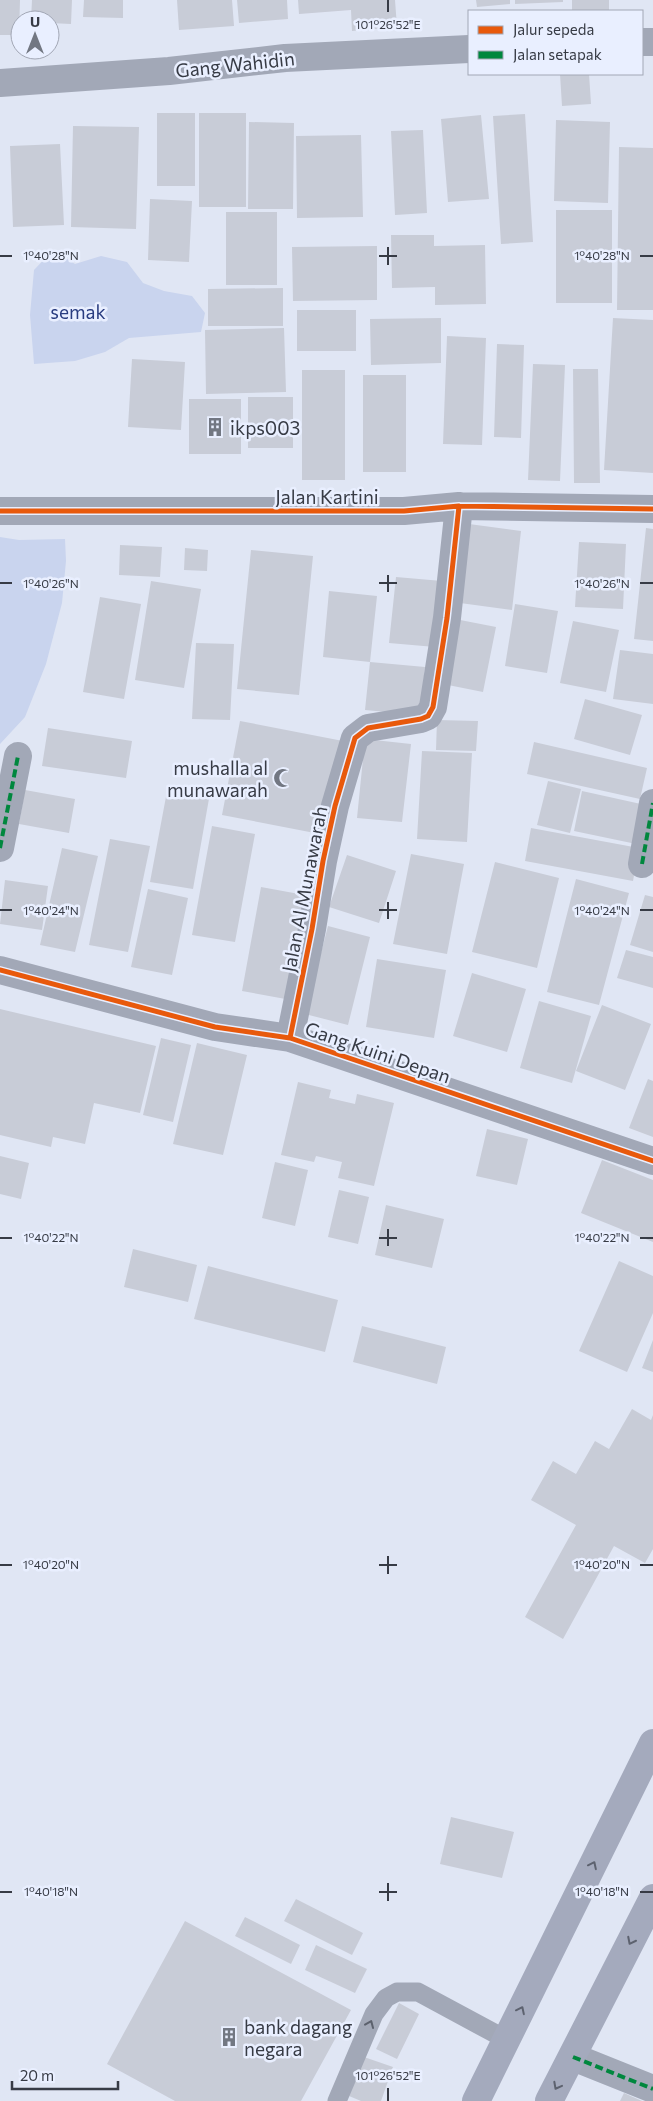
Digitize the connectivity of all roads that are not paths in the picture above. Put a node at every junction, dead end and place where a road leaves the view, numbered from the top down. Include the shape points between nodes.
1 (468, 49) edge
2 (0, 83) edge
3 (458, 506) junction
4 (653, 509) edge
5 (0, 511) edge
6 (18, 756) dead end
7 (653, 802) edge
8 (0, 848) edge
9 (642, 864) dead end
10 (0, 970) edge
11 (290, 1038) junction
12 (653, 1160) edge
13 (653, 1743) edge
14 (653, 1898) edge
15 (506, 2040) junction
16 (573, 2057) junction
17 (653, 2089) edge
18 (336, 2101) edge
19 (476, 2101) edge
20 (549, 2101) edge

1 - 2 street, Gang Wahidin via 286,58 169,71
3 - 4 street, Jalan Kartini
3 - 5 street, Jalan Kartini via 404,511
3 - 11 street, Jalan Al Munawarah via 447,618 433,707 428,716 421,719 368,728 355,738 323,861
6 - 8 street
7 - 9 street
10 - 11 street, Gang Kuini Depan via 215,1027
11 - 12 street, Gang Kuini Depan
15 -> 13 main road
14 -> 16 main road
18 -> 15 lane via 374,2014 386,1998 397,1992 418,1992
15 - 19 main road
16 - 17 street
16 -> 20 main road

